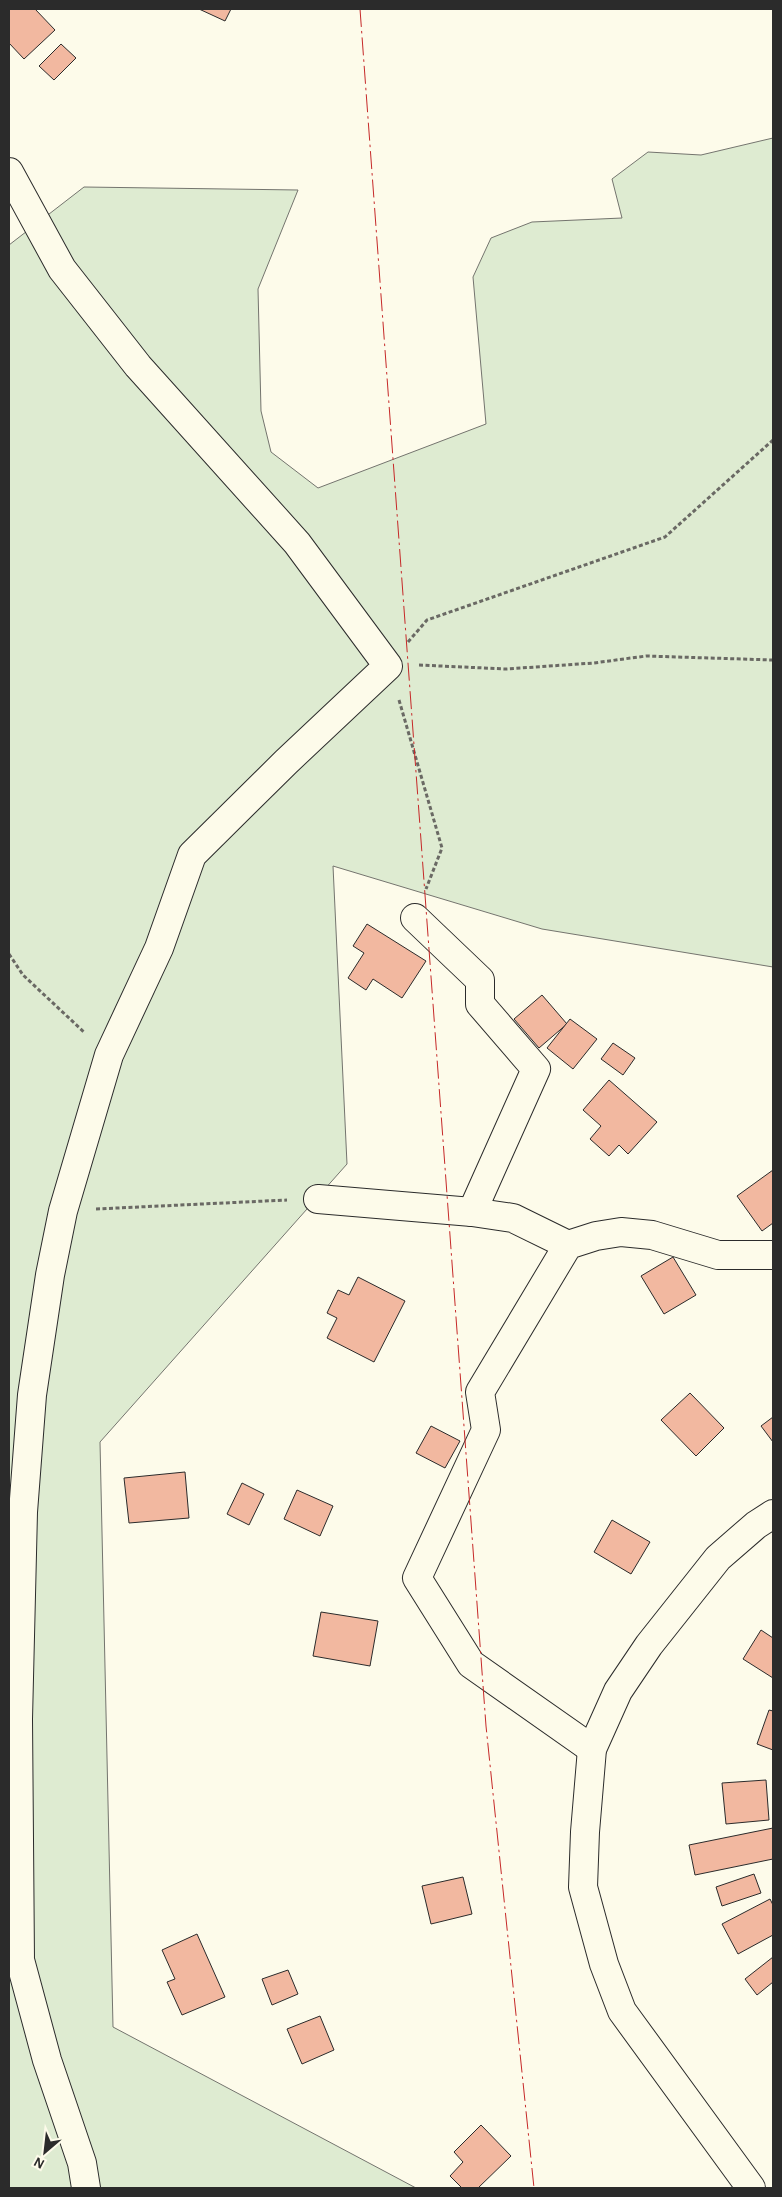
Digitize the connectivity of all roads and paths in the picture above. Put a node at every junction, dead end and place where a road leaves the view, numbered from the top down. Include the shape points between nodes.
1 (9, 172) edge
2 (773, 440) edge
3 (773, 660) edge
4 (388, 666) junction
5 (415, 918) joint
6 (9, 954) edge
7 (109, 1055) junction
8 (318, 1199) joint
9 (64, 1210) junction
10 (472, 1212) junction
11 (568, 1245) junction
12 (773, 1255) edge
13 (773, 1514) edge
14 (592, 1749) junction
15 (86, 2188) edge
16 (751, 2188) edge

1 - 4 main road via 62,269 138,366 297,543
2 - 4 path via 665,537 427,620
3 - 4 path via 646,656 506,669
4 - 5 path via 442,848
4 - 7 main road via 192,855 158,948
5 - 10 main road via 480,980 480,1004 536,1069
6 - 7 path via 23,975
7 - 9 main road
8 - 9 path
8 - 10 main road
9 - 15 main road via 32,1395 23,1512 18,1728 20,1960 47,2060 82,2163
10 - 11 main road via 513,1218
11 - 12 main road via 621,1232 652,1234 718,1255
11 - 14 main road via 480,1392 486,1430 417,1578 471,1664
13 - 14 main road via 718,1558 650,1645 618,1690
14 - 16 main road via 583,1887 604,1964 622,2011

